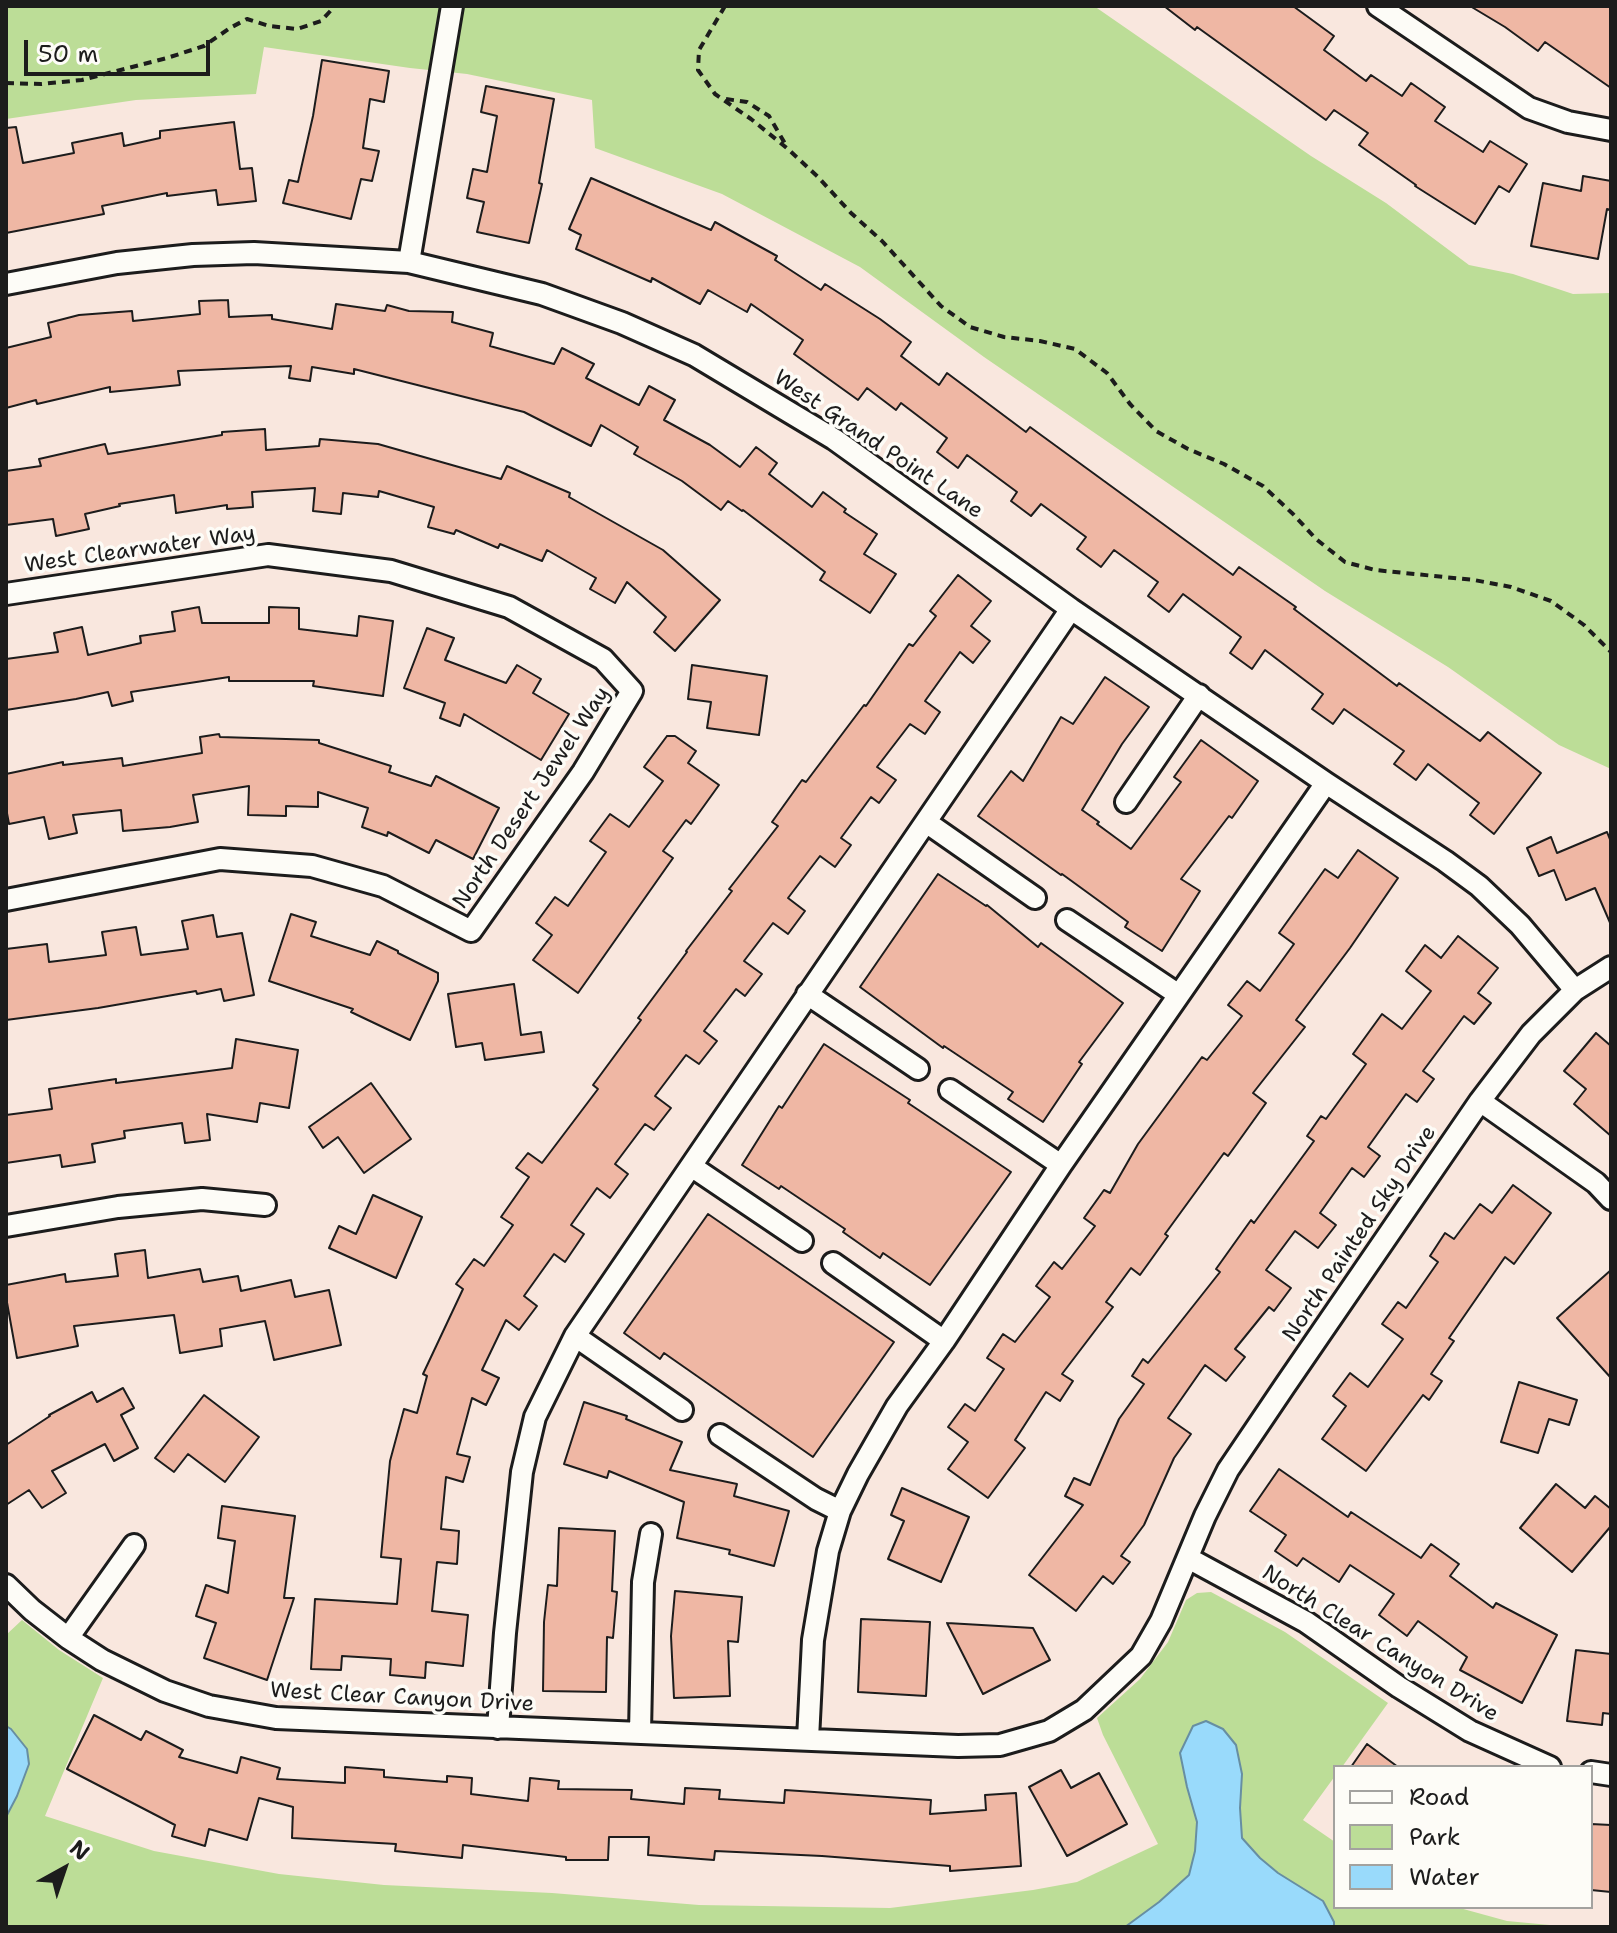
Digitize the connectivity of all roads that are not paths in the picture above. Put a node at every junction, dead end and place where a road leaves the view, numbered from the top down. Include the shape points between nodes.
1 (452, 6) edge
2 (1378, 6) edge
3 (1611, 130) edge
4 (409, 262) junction
5 (6, 284) edge
6 (6, 594) edge
7 (1071, 609) junction
8 (632, 691) joint
9 (1199, 695) junction
10 (1326, 783) junction
11 (1126, 802) dead end
12 (926, 822) junction
13 (1035, 898) dead end
14 (6, 900) edge
15 (1067, 920) dead end
16 (1611, 967) edge
17 (1575, 990) junction
18 (807, 994) junction
19 (1179, 995) junction
20 (918, 1069) dead end
21 (950, 1090) dead end
22 (1480, 1101) junction
23 (1061, 1165) junction
24 (691, 1166) junction
25 (1611, 1199) edge
26 (265, 1205) dead end
27 (6, 1226) edge
28 (802, 1241) dead end
29 (833, 1263) dead end
30 (575, 1336) junction
31 (944, 1341) junction
32 (682, 1410) dead end
33 (720, 1435) dead end
34 (840, 1511) junction
35 (651, 1534) dead end
36 (134, 1545) dead end
37 (1188, 1558) junction
38 (6, 1585) edge
39 (68, 1638) junction
40 (498, 1728) junction
41 (640, 1733) junction
42 (808, 1739) junction
43 (1546, 1765) edge

1 - 4 street
2 - 3 street via 1529,108
4 - 5 street via 193,255
4 - 7 street, West Grand Point Lane via 542,294 694,355 834,439
6 - 8 street, West Clearwater Way via 268,555 391,571 509,607 603,659
7 - 9 street, West Grand Point Lane
7 - 12 street
8 - 14 street, North Desert Jewel Way via 583,772 471,931 383,886 312,866 235,860
9 - 10 street, West Grand Point Lane
9 - 11 street
10 - 17 street, West Grand Point Lane via 1479,886
10 - 19 street
12 - 13 street
12 - 18 street
15 - 19 street
16 - 17 street, North Painted Sky Drive
17 - 22 street, North Painted Sky Drive via 1531,1034
18 - 20 street
18 - 24 street
19 - 23 street
21 - 23 street
22 - 25 street
22 - 37 street, North Painted Sky Drive via 1228,1470
23 - 31 street
24 - 28 street
24 - 30 street
26 - 27 street via 202,1199
29 - 31 street
30 - 32 street
30 - 40 street via 535,1417 522,1472
31 - 34 street via 897,1406
33 - 34 street
34 - 42 street via 813,1640
35 - 41 street via 643,1582
36 - 39 street
37 - 42 street, West Clear Canyon Drive via 1141,1656 1084,1710 1049,1731 1000,1745
37 - 43 street, North Clear Canyon Drive via 1306,1622 1470,1731
38 - 39 street, West Clear Canyon Drive
39 - 40 street, West Clear Canyon Drive via 165,1691 209,1706 276,1718
40 - 41 street, West Clear Canyon Drive
41 - 42 street, West Clear Canyon Drive

